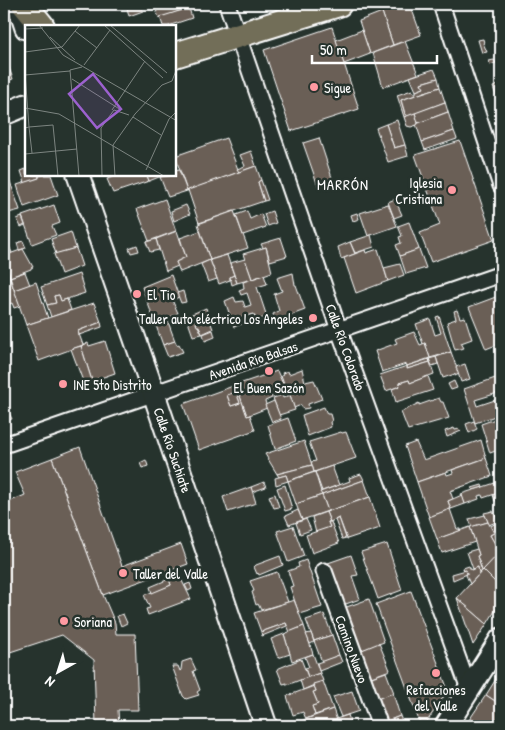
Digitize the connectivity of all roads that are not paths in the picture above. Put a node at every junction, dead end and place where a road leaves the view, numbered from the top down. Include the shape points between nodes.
1 (18, 4) edge
2 (24, 4) edge
3 (227, 4) edge
4 (338, 4) edge
5 (441, 4) edge
6 (25, 25) edge
7 (41, 25) edge
8 (238, 35) junction
9 (176, 55) edge
10 (25, 105) edge
11 (4, 114) edge
12 (78, 176) edge
13 (501, 186) edge
14 (501, 274) edge
15 (339, 330) junction
16 (154, 394) junction
17 (4, 445) edge
18 (324, 571) dead end
19 (501, 639) edge
20 (469, 689) junction
21 (266, 726) edge
22 (380, 726) edge
23 (446, 726) edge

1 - 6 street
2 - 7 main road
3 - 8 street, Calle Río Colorado
4 - 8 main road
5 - 13 street
8 - 9 main road
8 - 15 street, Calle Río Colorado
10 - 11 street
12 - 16 street, Calle Río Suchiate
14 - 15 street, Avenida Río Balsas
15 - 16 street, Avenida Río Balsas
15 - 20 street, Calle Río Colorado
16 - 17 street, Avenida Río Balsas
16 - 21 street, Calle Río Suchiate
18 - 22 street, Camino Nuevo
19 - 20 street
20 - 23 street

